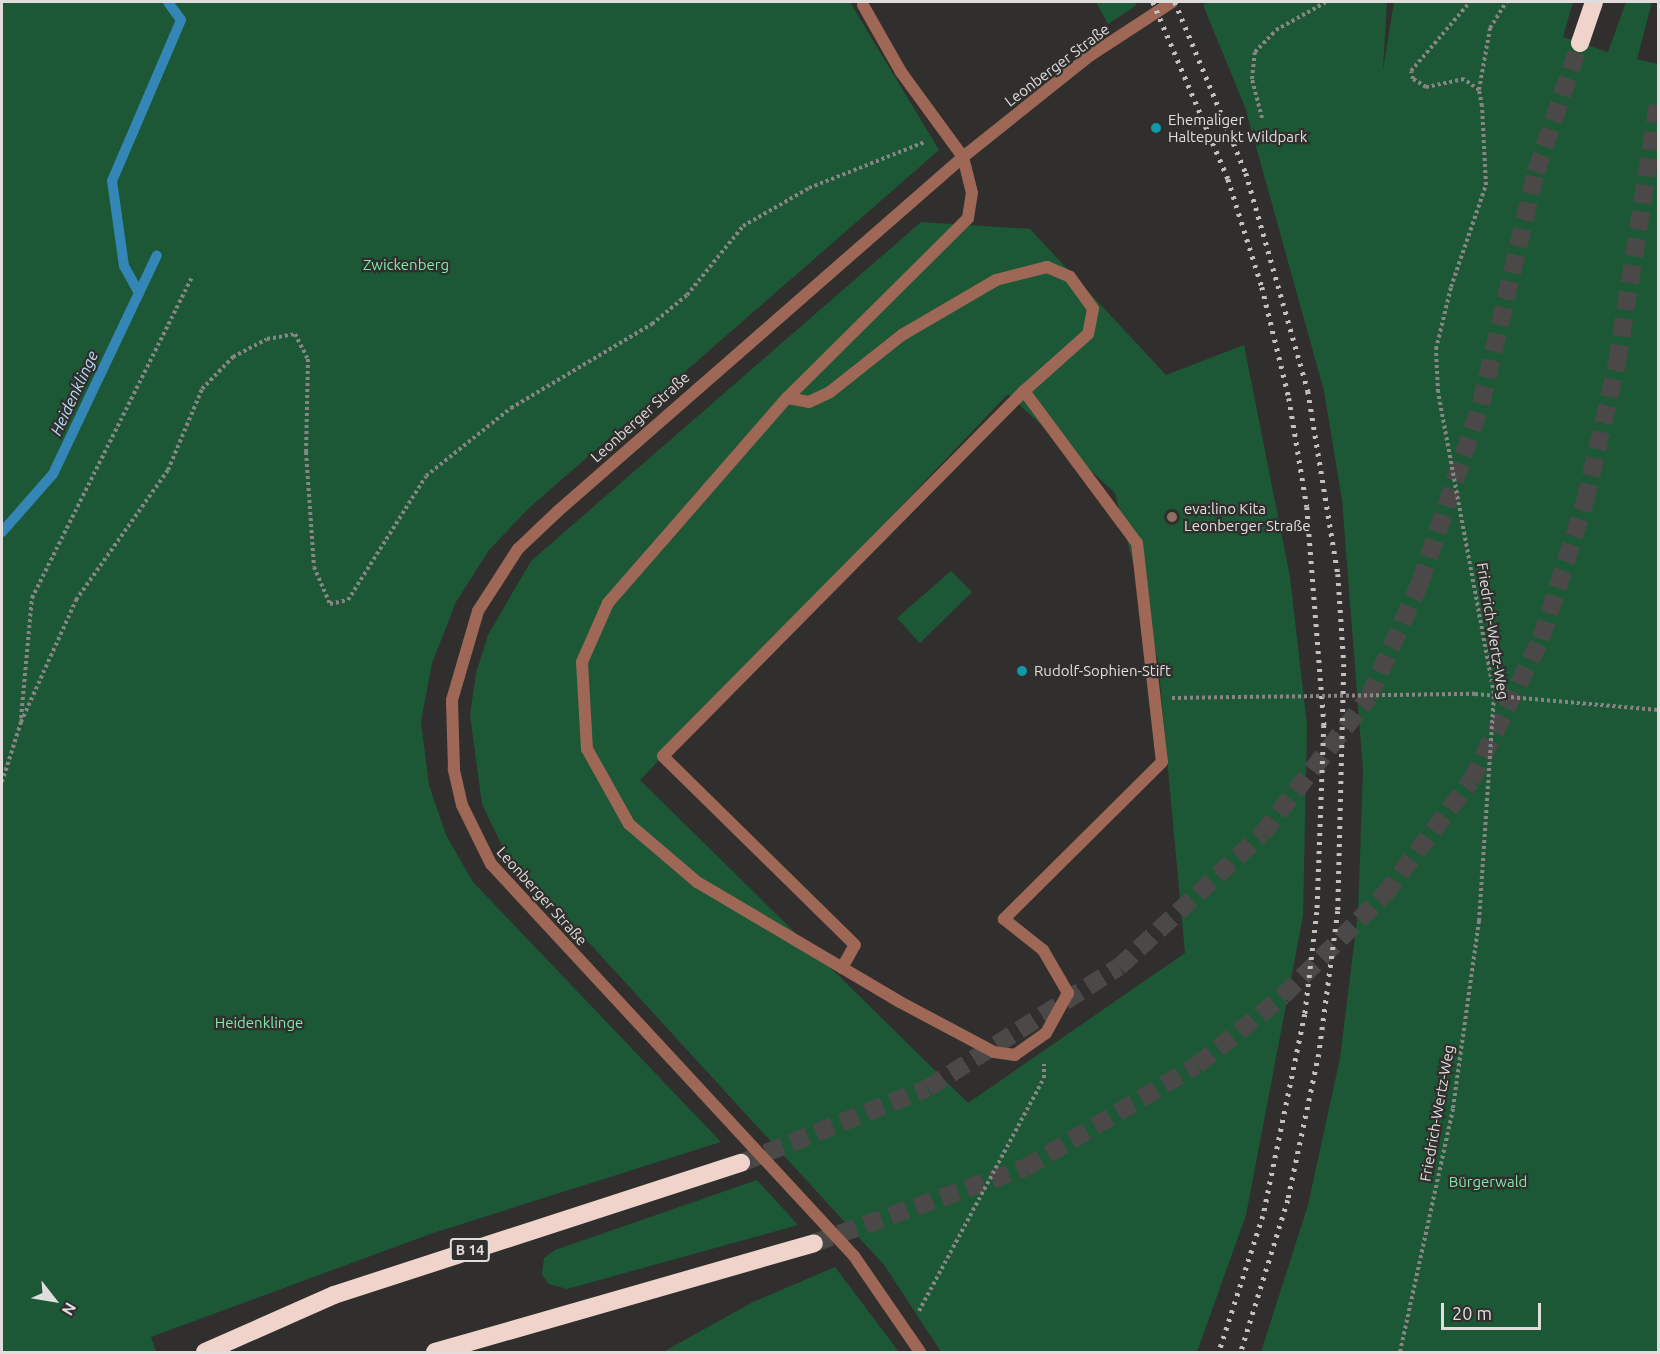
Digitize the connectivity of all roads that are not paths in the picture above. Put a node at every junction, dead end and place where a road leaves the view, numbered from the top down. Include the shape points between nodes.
1 (1172, 2) edge
2 (1594, 2) edge
3 (862, 5) dead end
4 (1580, 43) tunnel mouth
5 (963, 157) junction
6 (1024, 391) junction
7 (787, 398) junction
8 (842, 968) junction
9 (741, 1163) tunnel mouth
10 (814, 1243) tunnel mouth
11 (438, 1352) edge
12 (205, 1353) edge
13 (920, 1353) edge

1 - 5 street, Leonberger Straße via 1090,55
2 - 4 highway
3 - 5 street
5 - 7 street via 972,193 968,218
5 - 13 street, Leonberger Straße via 518,549 494,583 468,637 452,700 450,733 462,805 491,864 854,1256
6 - 7 street via 1088,334 1093,309 1070,277 1047,267 996,280 902,335 831,392 808,402
6 - 8 street via 663,756 855,945
6 - 8 street via 1137,543 1162,762 1004,919 1043,951 1068,993 1046,1033 1015,1055 994,1052
7 - 8 street via 608,603 582,662 583,722 587,749 629,824 697,882
9 - 12 highway, B 14 via 334,1295
10 - 11 highway

